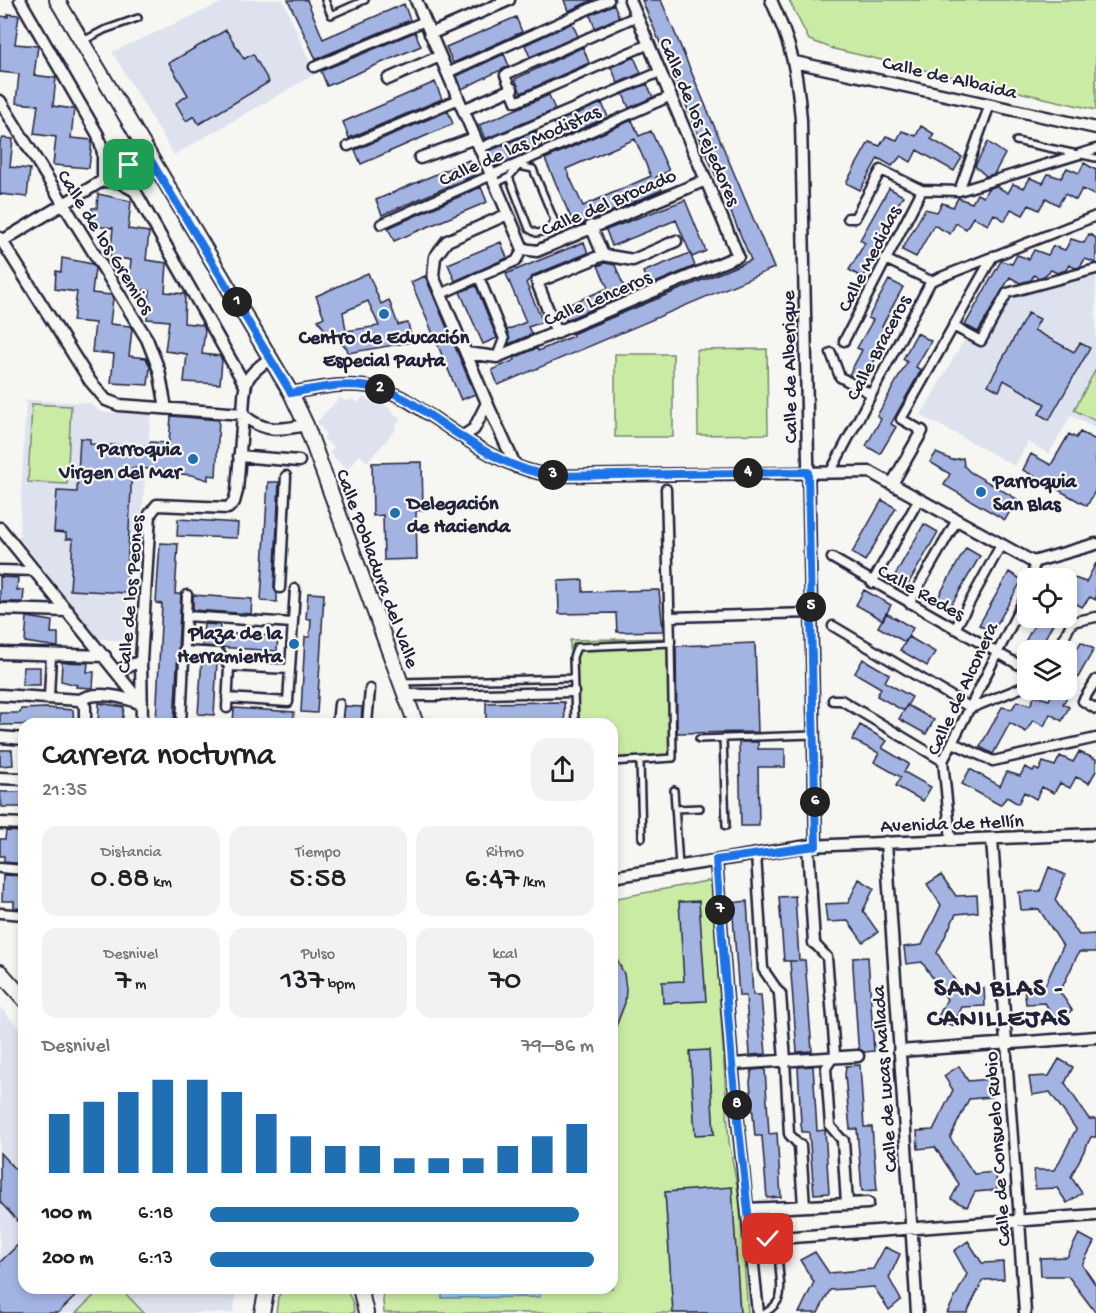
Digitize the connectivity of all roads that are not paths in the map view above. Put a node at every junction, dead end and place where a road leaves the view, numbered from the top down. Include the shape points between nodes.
1 (20, 0) edge
2 (57, 0) edge
3 (325, 0) edge
4 (365, 0) edge
5 (416, 0) edge
6 (509, 0) edge
7 (609, 0) edge
8 (630, 0) edge
9 (771, 0) edge
10 (637, 16) junction
11 (138, 18) dead end
12 (425, 21) junction
13 (430, 34) junction
14 (82, 42) junction
15 (649, 44) junction
16 (440, 56) junction
17 (795, 62) junction
18 (314, 67) dead end
19 (660, 72) junction
20 (447, 73) junction
21 (388, 79) dead end
22 (512, 89) junction
23 (671, 96) junction
24 (0, 101) edge
25 (990, 104) junction
26 (461, 105) junction
27 (1096, 128) edge
28 (1016, 141) dead end
29 (477, 143) junction
30 (348, 146) dead end
31 (1096, 149) edge
32 (147, 154) junction
33 (1079, 154) junction
34 (420, 158) dead end
35 (1096, 158) edge
36 (509, 177) junction
37 (493, 179) junction
38 (706, 180) junction
39 (103, 181) junction
40 (922, 190) junction
41 (959, 191) junction
42 (62, 205) junction
43 (508, 214) junction
44 (1096, 216) edge
45 (848, 218) dead end
46 (381, 224) dead end
47 (591, 226) junction
48 (1, 240) edge
49 (676, 241) dead end
50 (524, 249) junction
51 (603, 255) junction
52 (738, 256) joint
53 (993, 256) junction
54 (885, 259) junction
55 (1096, 269) edge
56 (479, 277) junction
57 (931, 281) junction
58 (441, 294) junction
59 (953, 326) junction
60 (557, 333) junction
61 (844, 341) dead end
62 (466, 353) junction
63 (831, 353) dead end
64 (497, 357) junction
65 (271, 358) junction
66 (245, 385) junction
67 (291, 393) junction
68 (871, 394) junction
69 (487, 403) junction
70 (166, 408) junction
71 (243, 414) junction
72 (306, 426) junction
73 (922, 431) joint
74 (462, 437) junction
75 (239, 456) junction
76 (299, 461) dead end
77 (516, 467) junction
78 (808, 472) junction
79 (830, 473) junction
80 (286, 476) dead end
81 (892, 484) junction
82 (666, 489) dead end
83 (919, 499) junction
84 (957, 520) junction
85 (0, 528) edge
86 (1096, 544) edge
87 (1001, 545) junction
88 (832, 558) dead end
89 (1033, 562) junction
90 (1033, 568) edge
91 (0, 570) edge
92 (36, 571) junction
93 (872, 583) junction
94 (280, 588) dead end
95 (295, 589) dead end
96 (187, 595) dead end
97 (909, 603) junction
98 (0, 609) edge
99 (68, 611) junction
100 (811, 613) junction
101 (1017, 613) edge
102 (186, 616) junction
103 (670, 616) junction
104 (1096, 617) edge
105 (293, 623) junction
106 (833, 626) dead end
107 (955, 628) junction
108 (1063, 640) edge
109 (670, 642) junction
110 (184, 651) junction
111 (996, 652) junction
112 (0, 653) edge
113 (51, 655) junction
114 (105, 656) junction
115 (141, 661) junction
116 (1017, 664) edge
117 (229, 666) junction
118 (290, 669) junction
119 (117, 671) junction
120 (573, 678) junction
121 (1096, 680) edge
122 (401, 682) junction
123 (370, 689) dead end
124 (1017, 689) edge
125 (574, 692) junction
126 (0, 695) edge
127 (406, 695) junction
128 (439, 695) joint
129 (49, 698) junction
130 (227, 698) junction
131 (80, 700) junction
132 (833, 700) dead end
133 (142, 704) junction
134 (339, 704) dead end
135 (227, 708) dead end
136 (971, 708) junction
137 (1096, 709) edge
138 (85, 718) edge
139 (142, 718) edge
140 (181, 718) edge
141 (338, 718) edge
142 (368, 718) edge
143 (414, 718) edge
144 (575, 718) edge
145 (813, 735) junction
146 (0, 737) edge
147 (18, 738) edge
148 (723, 738) junction
149 (1096, 738) edge
150 (699, 739) dead end
151 (953, 742) junction
152 (640, 761) junction
153 (943, 761) junction
154 (618, 762) edge
155 (0, 778) edge
156 (18, 779) edge
157 (674, 790) dead end
158 (700, 808) dead end
159 (675, 809) junction
160 (0, 823) edge
161 (18, 824) edge
162 (726, 826) dead end
163 (1096, 834) edge
164 (642, 837) dead end
165 (992, 839) junction
166 (951, 840) junction
167 (886, 842) junction
168 (812, 846) junction
169 (756, 854) junction
170 (716, 860) junction
171 (679, 866) junction
172 (0, 868) edge
173 (18, 870) edge
174 (618, 876) edge
175 (0, 913) edge
176 (18, 914) edge
177 (814, 943) joint
178 (0, 972) edge
179 (18, 992) edge
180 (780, 994) joint
181 (1096, 1037) edge
182 (1006, 1042) junction
183 (899, 1051) junction
184 (858, 1056) dead end
185 (832, 1058) junction
186 (784, 1060) junction
187 (732, 1064) junction
188 (843, 1141) joint
189 (800, 1146) joint
190 (868, 1203) dead end
191 (847, 1204) junction
192 (804, 1206) junction
193 (748, 1209) junction
194 (1096, 1215) edge
195 (1019, 1220) junction
196 (911, 1227) junction
197 (751, 1240) junction
198 (779, 1265) dead end
199 (266, 1294) edge
200 (364, 1294) edge
201 (262, 1313) edge
202 (366, 1313) edge
203 (758, 1313) edge
204 (765, 1313) edge
205 (917, 1313) edge
206 (1025, 1313) edge

1 - 39 street via 98,135 103,153
2 - 14 street, Calle Pobladura del Valle
3 - 4 lane via 331,15
5 - 12 street
6 - 13 street
7 - 20 street
8 - 10 street, Calle de los Tejedores
9 - 17 street, Calle de Alberique
10 - 15 street, Calle de los Tejedores
10 - 22 street via 505,75
11 - 14 lane
12 - 13 street
12 - 18 street
13 - 16 street
14 - 32 street, Calle Pobladura del Valle
15 - 19 street, Calle de los Tejedores
15 - 22 street via 516,102
16 - 20 street
16 - 21 street
17 - 25 street, Calle de Albaida
17 - 78 street, Calle de Alberique via 801,120
19 - 23 street, Calle de los Tejedores
19 - 29 street, Calle de las Modistas
20 - 26 street
22 - 26 street
23 - 37 street, Calle de las Modistas
23 - 38 street, Calle de los Tejedores
24 - 42 street, Calle de los Gremios
25 - 27 street, Calle de Albaida
25 - 41 street
26 - 29 street
26 - 30 street
28 - 33 lane
29 - 34 street
29 - 37 street
31 - 33 street
32 - 39 street
32 - 65 street, Calle Pobladura del Valle
33 - 35 lane
33 - 41 street
36 - 36 lane via 519,166 533,169 554,220 551,227 536,233 529,229
36 - 37 lane
37 - 43 street
37 - 46 street, Calle de las Modistas
38 - 47 street, Calle del Brocado
38 - 52 street, Calle de los Tejedores
39 - 42 street
39 - 66 street via 119,182 135,191
40 - 41 street
40 - 45 street via 881,170 855,218
40 - 54 street, Calle Medidas
42 - 48 street
42 - 70 street, Calle de los Gremios via 147,339 159,370
43 - 50 street
43 - 58 street via 447,241 435,257 433,276
44 - 53 street
47 - 50 street, Calle del Brocado via 537,251
47 - 51 street
48 - 70 street via 98,392 113,404
49 - 51 street via 633,260
50 - 56 street via 516,261
51 - 60 street via 537,282
52 - 60 street, Calle Lenceros
53 - 57 street
53 - 59 street
54 - 57 street, Calle Braceros
54 - 61 street, Calle Medidas
55 - 59 street via 1007,293 981,341
56 - 58 street
56 - 64 street via 504,339
57 - 68 street, Calle Braceros
58 - 62 street
59 - 73 street via 901,419
60 - 64 street, Calle Lenceros
62 - 64 street, Calle Lenceros
62 - 69 street
63 - 68 street via 840,377
65 - 66 street via 251,371
65 - 67 street, Calle Pobladura del Valle
66 - 71 street
67 - 72 street, Calle Pobladura del Valle
67 - 74 street via 349,385 387,391
68 - 79 street, Calle Braceros
69 - 74 street via 474,429
69 - 77 street
70 - 71 street
71 - 72 street via 253,424 268,428
71 - 75 street, Calle de los Peones
72 - 122 street, Calle Pobladura del Valle
73 - 81 street
74 - 77 street
75 - 76 street
75 - 115 street, Calle de los Peones via 237,491 228,508 152,508
77 - 78 street via 553,476
78 - 79 street
78 - 100 street, Calle de Alberique
79 - 81 street via 870,472
80 - 94 street
81 - 83 street
82 - 103 street
83 - 84 street
83 - 93 street
84 - 87 street
84 - 97 street
85 - 92 street
86 - 89 street
87 - 89 street
87 - 107 street, Calle de Alconera
88 - 93 street, Calle Redes
89 - 90 street
91 - 92 street
92 - 99 street
93 - 97 street, Calle Redes
95 - 105 street
96 - 102 street
97 - 107 street, Calle Redes
98 - 99 street
99 - 114 street
100 - 103 street
100 - 145 street, Calle de Alberique
101 - 111 street, Calle de Alconera
102 - 105 street
102 - 110 street
103 - 109 street
104 - 108 street via 1072,622
105 - 118 street
106 - 136 street
107 - 111 street, Calle Redes
109 - 120 lane via 578,647 573,657
109 - 152 lane via 674,755 671,760
110 - 117 street via 219,653
110 - 140 street
111 - 116 street, Calle Redes
111 - 136 street, Calle de Alconera
112 - 113 street
113 - 114 street
113 - 129 street
114 - 119 street
115 - 119 street
115 - 133 street, Calle de los Peones
117 - 118 street
117 - 130 street
118 - 130 street via 288,702
119 - 133 street
120 - 122 lane
120 - 125 lane
121 - 137 street via 1083,701
122 - 127 street, Calle Pobladura del Valle
123 - 142 street
124 - 136 street
125 - 128 street
125 - 144 lane
126 - 129 street
127 - 128 street
127 - 143 street, Calle Pobladura del Valle
129 - 131 street
130 - 135 street
131 - 133 street via 88,696 128,698
131 - 138 street
132 - 153 street via 841,700
133 - 139 street, Calle de los Peones
134 - 141 street
136 - 151 street, Calle de Alconera
145 - 148 lane
145 - 168 street, Calle de Alberique
146 - 147 street
148 - 150 lane
148 - 162 lane
149 - 151 street via 993,761
151 - 153 street, Calle de Alconera
152 - 154 lane
152 - 164 lane
153 - 166 street, Calle de Alconera
155 - 156 street
157 - 159 lane
158 - 159 lane
159 - 171 lane
160 - 161 street
163 - 165 street, Avenida de Hellín
165 - 166 street, Avenida de Hellín
165 - 182 street, Calle de Consuelo Rubio
166 - 167 street, Avenida de Hellín
167 - 168 street, Avenida de Hellín
167 - 183 street, Calle de Lucas Mallada
168 - 169 street, Avenida de Hellín
168 - 177 street
169 - 170 street, Avenida de Hellín
169 - 180 street via 763,969
170 - 171 street, Avenida de Hellín
170 - 187 street
171 - 174 street, Avenida de Hellín
172 - 173 street
175 - 176 street
177 - 185 street via 827,957 835,1054
178 - 179 street
180 - 186 street
181 - 182 street
182 - 183 street
182 - 195 street, Calle de Consuelo Rubio
183 - 196 street, Calle de Lucas Mallada
184 - 185 street
185 - 186 street
185 - 188 street via 826,1068 830,1126
186 - 187 street
186 - 189 street via 789,1134
187 - 193 street
188 - 191 street
189 - 192 street
190 - 191 street
191 - 192 street
192 - 193 street
193 - 197 street
194 - 195 street
195 - 196 street
195 - 206 street, Calle de Consuelo Rubio
196 - 197 street
196 - 205 street, Calle de Lucas Mallada
197 - 203 street
198 - 204 lane via 781,1298
199 - 201 street
200 - 202 street

